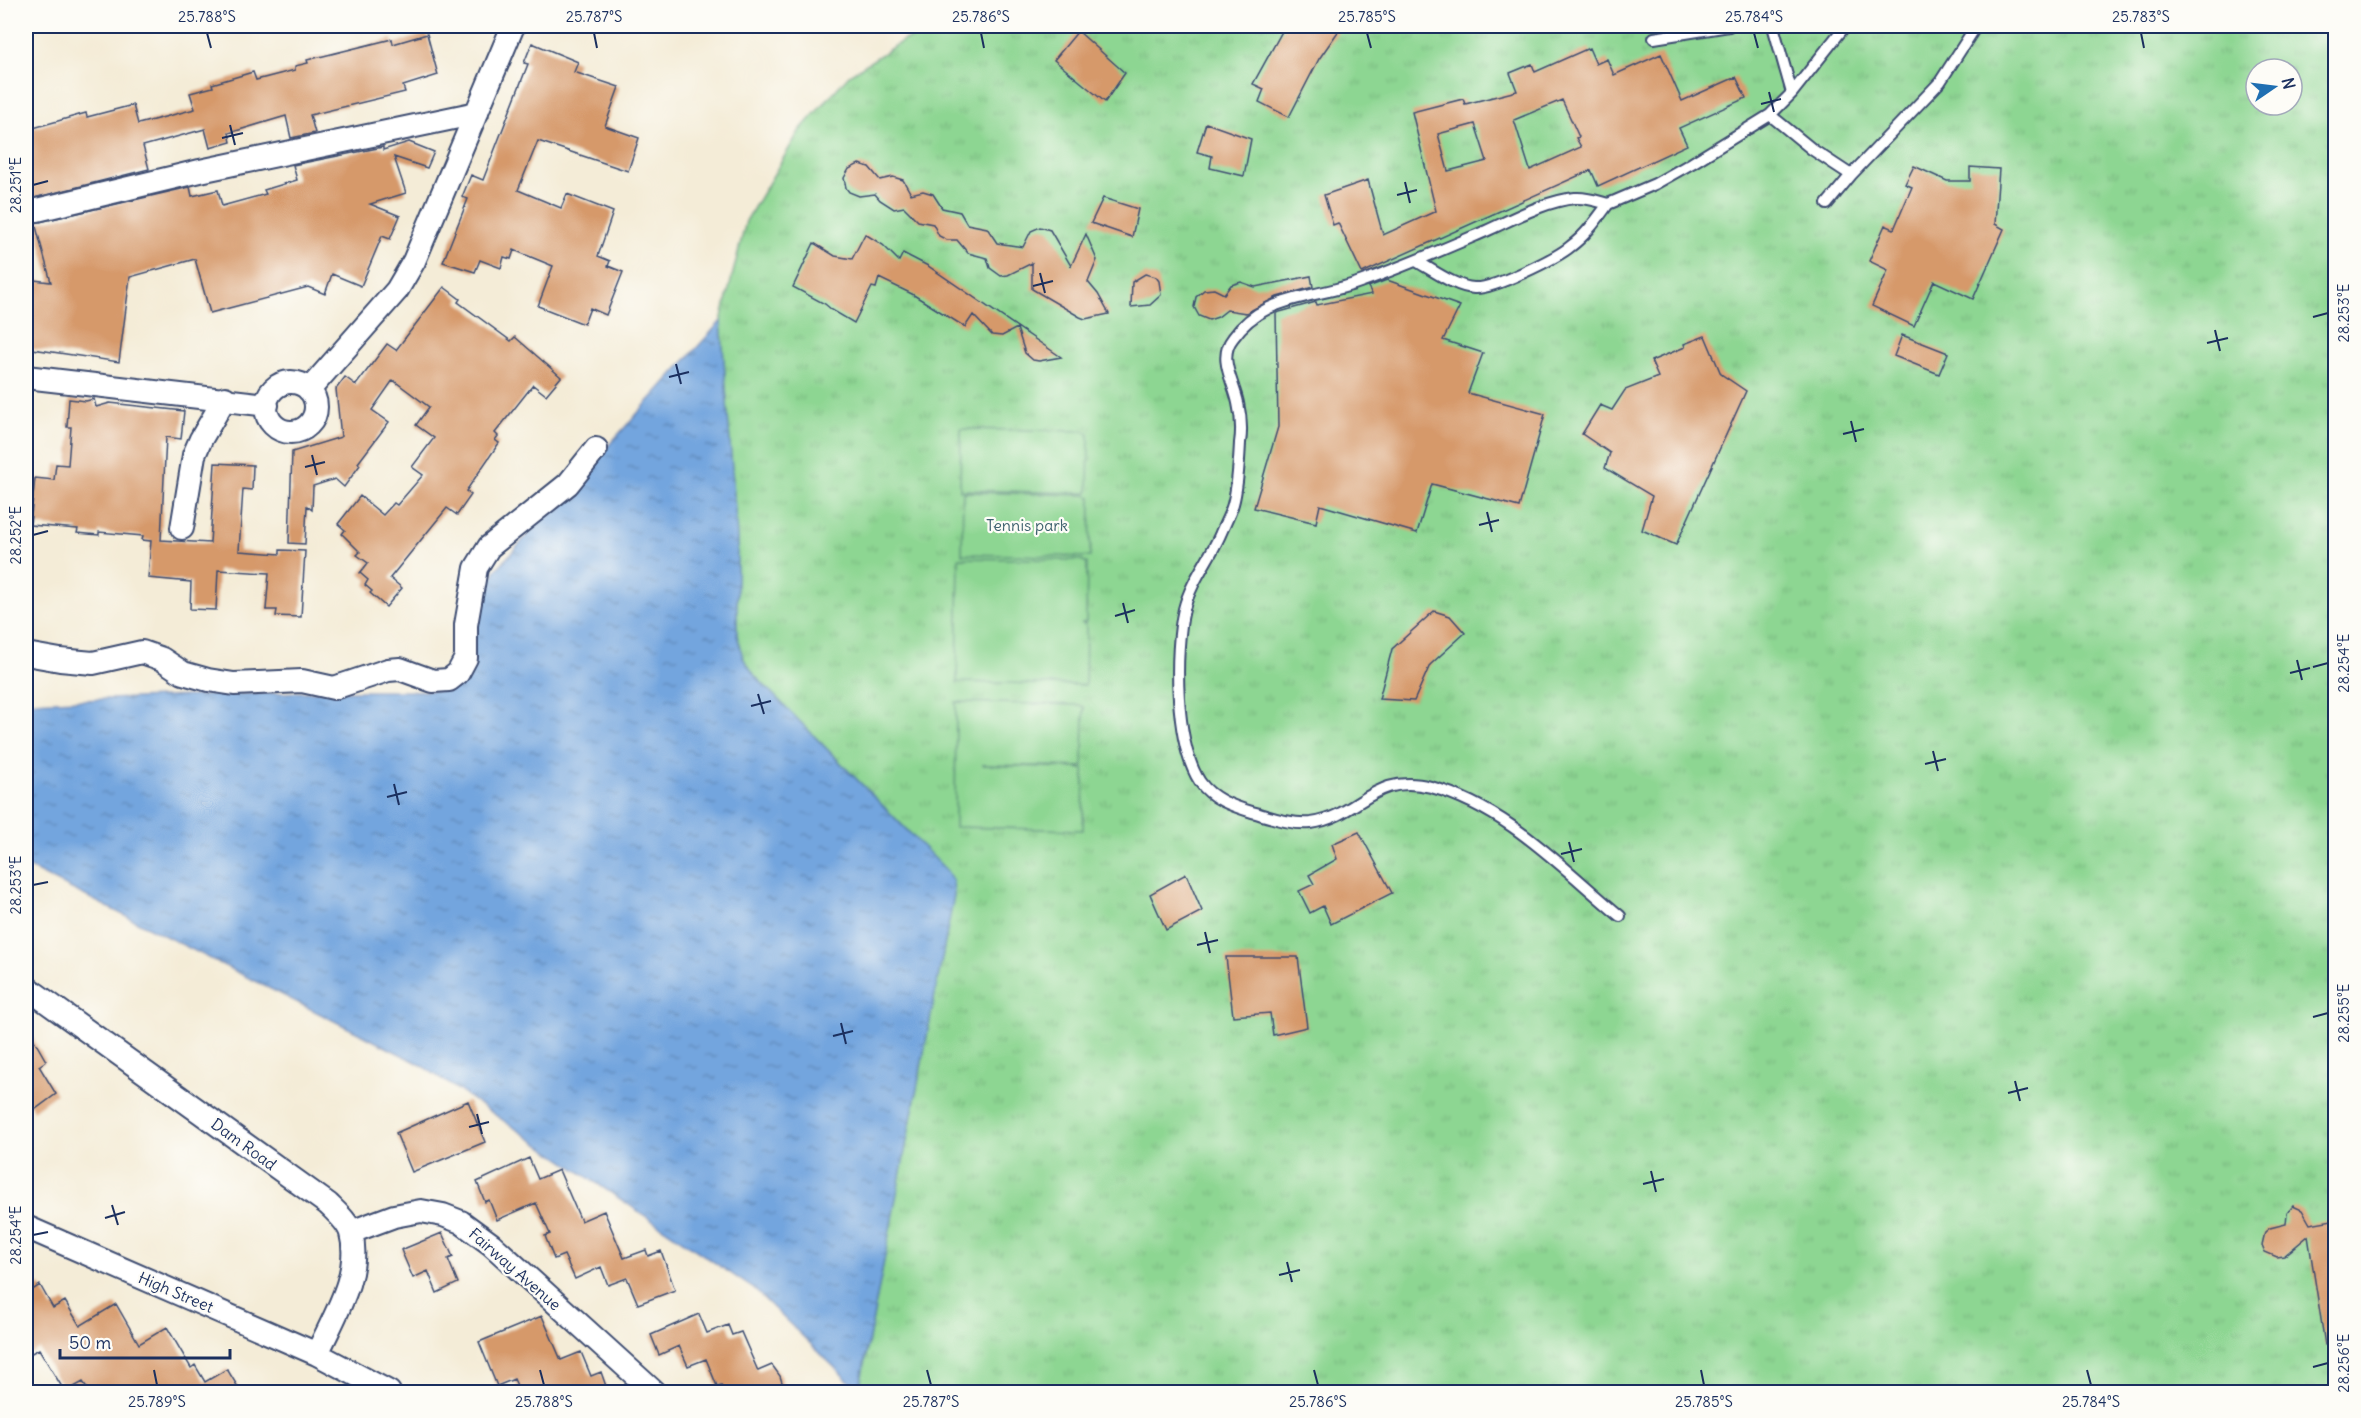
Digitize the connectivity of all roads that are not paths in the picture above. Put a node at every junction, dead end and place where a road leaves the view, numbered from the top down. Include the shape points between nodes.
1 (513, 26) edge
2 (1729, 26) edge
3 (1773, 26) edge
4 (1845, 26) edge
5 (1976, 26) edge
6 (1654, 38) dead end
7 (1792, 93) junction
8 (477, 113) junction
9 (1770, 115) junction
10 (1851, 175) junction
11 (1608, 204) junction
12 (1827, 204) dead end
13 (37, 210) dead end
14 (1416, 261) junction
15 (26, 377) edge
16 (309, 390) junction
17 (225, 398) junction
18 (267, 405) junction
19 (596, 450) dead end
20 (182, 528) dead end
21 (26, 654) edge
22 (1620, 916) dead end
23 (26, 987) edge
24 (26, 1227) edge
25 (351, 1232) junction
26 (317, 1354) junction
27 (389, 1392) edge
28 (654, 1392) edge

1 - 8 street
2 - 6 lane
3 - 7 lane
4 - 7 lane
5 - 10 lane via 1940,82
7 - 9 lane
8 - 13 street
8 - 16 street via 414,261 397,290
9 - 10 lane
9 - 11 lane via 1655,184
10 - 12 lane
11 - 14 lane via 1590,198 1558,202
11 - 14 lane via 1571,247 1494,285 1462,285
14 - 22 lane via 1355,284 1272,306 1254,315 1231,340 1226,358 1239,404 1241,430 1233,503 1184,609 1180,648 1182,730 1190,761 1201,783 1216,798 1301,824 1316,823 1384,787 1400,783 1433,788 1465,799 1506,821
15 - 17 street
16 - 18 street via 295,382 280,385
16 - 18 street via 314,397 315,413 312,421 299,431 276,427 270,421
17 - 18 street
17 - 20 street via 194,455
19 - 21 street via 568,484 489,548 476,568 466,625 466,658 448,681 433,681 400,669 334,688 302,681 234,684 208,681 142,652 93,663
23 - 25 street, Dam Road via 328,1204
24 - 26 street, High Street
25 - 26 street via 352,1269
25 - 28 street, Fairway Avenue via 421,1211 460,1222 491,1244
26 - 27 street, High Street

